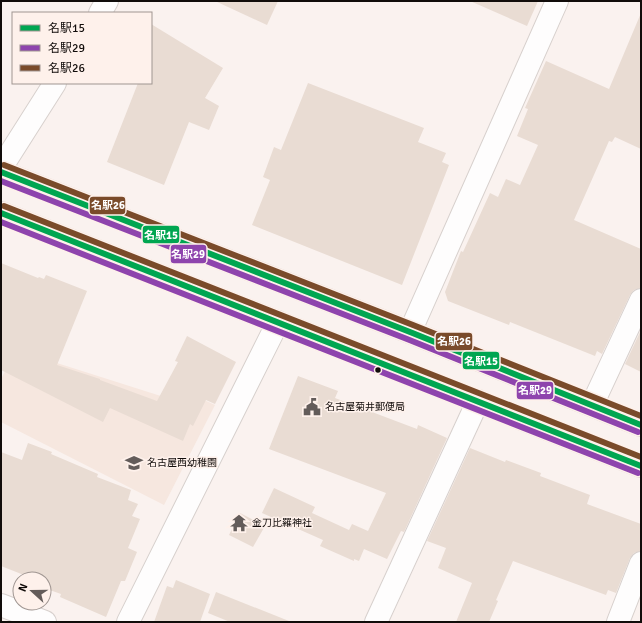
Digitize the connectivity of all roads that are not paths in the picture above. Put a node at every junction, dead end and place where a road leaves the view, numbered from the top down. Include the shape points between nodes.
1 (107, 1) edge
2 (557, 1) edge
3 (101, 12) edge
4 (54, 84) edge
5 (1, 168) edge
6 (1, 172) edge
7 (1, 213) edge
8 (641, 300) edge
9 (278, 322) junction
10 (410, 332) junction
11 (478, 401) junction
12 (592, 405) junction
13 (641, 425) edge
14 (641, 466) edge
15 (641, 563) edge
16 (1, 605) edge
17 (45, 622) edge
18 (128, 622) edge
19 (376, 622) edge
20 (618, 622) edge

1 - 3 street
2 - 10 street
4 - 5 street
6 - 10 street
7 - 9 street
8 - 12 street
9 - 11 street
9 - 18 street
10 - 12 street
11 - 14 street
11 - 19 street
12 - 13 street
15 - 20 street
16 - 17 street

